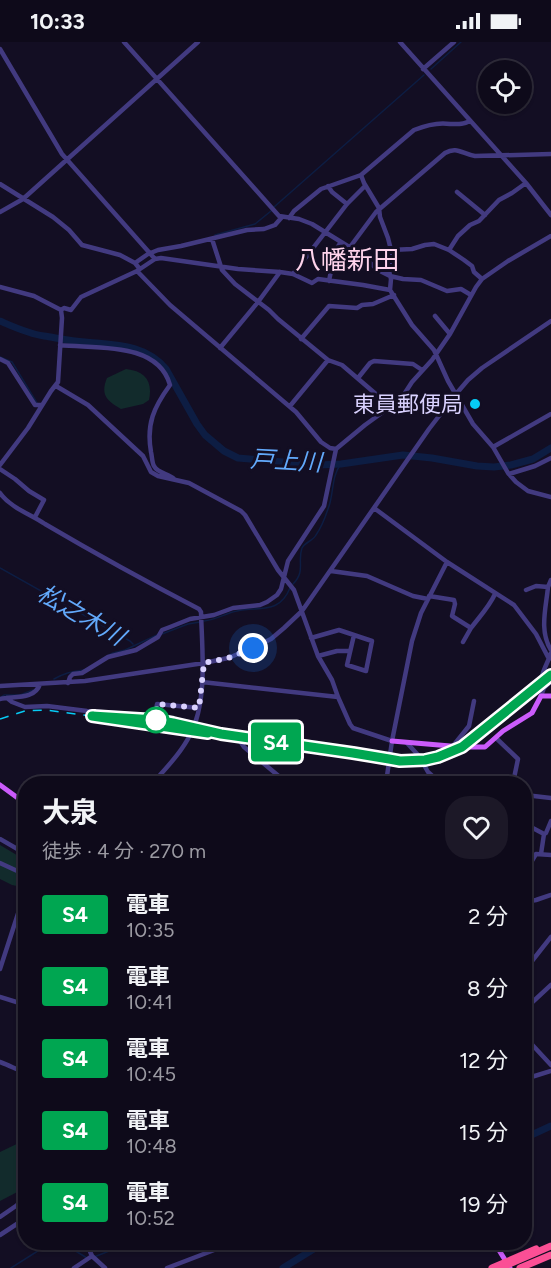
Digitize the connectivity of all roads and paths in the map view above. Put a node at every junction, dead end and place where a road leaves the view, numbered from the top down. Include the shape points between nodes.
1 (198, 42) edge
2 (399, 42) edge
3 (454, 42) edge
4 (128, 43) edge
5 (0, 49) edge
6 (423, 69) junction
7 (157, 79) junction
8 (470, 121) junction
9 (551, 154) edge
10 (500, 155) junction
11 (67, 160) junction
12 (361, 175) junction
13 (526, 183) junction
14 (0, 184) edge
15 (328, 186) junction
16 (365, 186) junction
17 (457, 192) dead end
18 (23, 199) junction
19 (347, 204) junction
20 (380, 208) junction
21 (0, 212) edge
22 (485, 215) junction
23 (551, 215) edge
24 (286, 218) junction
25 (326, 232) junction
26 (551, 236) edge
27 (212, 239) junction
28 (341, 242) junction
29 (350, 247) junction
30 (390, 250) junction
31 (449, 250) junction
32 (150, 253) junction
33 (155, 259) junction
34 (135, 263) junction
35 (220, 266) junction
36 (138, 269) junction
37 (280, 272) junction
38 (293, 274) junction
39 (390, 276) junction
40 (482, 279) junction
41 (329, 281) junction
42 (0, 287) edge
43 (392, 293) junction
44 (471, 295) junction
45 (258, 302) junction
46 (61, 310) junction
47 (435, 316) dead end
48 (551, 321) edge
49 (450, 334) junction
50 (301, 339) junction
51 (60, 344) junction
52 (220, 348) junction
53 (435, 354) junction
54 (0, 360) edge
55 (328, 360) junction
56 (422, 370) junction
57 (358, 378) junction
58 (56, 386) junction
59 (456, 394) junction
60 (42, 405) junction
61 (290, 406) junction
62 (391, 407) junction
63 (551, 414) edge
64 (493, 447) junction
65 (336, 449) junction
66 (551, 458) edge
67 (0, 465) edge
68 (0, 469) edge
69 (508, 474) junction
70 (174, 479) junction
71 (0, 493) edge
72 (551, 497) edge
73 (3, 502) edge
74 (374, 508) junction
75 (35, 518) junction
76 (447, 562) junction
77 (331, 571) junction
78 (551, 580) edge
79 (285, 581) junction
80 (548, 587) junction
81 (526, 590) dead end
82 (495, 594) junction
83 (428, 598) junction
84 (302, 611) junction
85 (202, 620) junction
86 (471, 628) junction
87 (354, 635) junction
88 (311, 638) junction
89 (463, 642) dead end
90 (350, 651) junction
91 (550, 654) edge
92 (318, 656) junction
93 (204, 663) junction
94 (551, 681) edge
95 (68, 682) junction
96 (202, 682) junction
97 (40, 684) junction
98 (0, 686) edge
99 (544, 688) junction
100 (541, 696) junction
101 (551, 696) edge
102 (338, 697) junction
103 (7, 698) junction
104 (0, 699) edge
105 (474, 700) dead end
106 (199, 708) junction
107 (191, 733) junction
108 (496, 738) junction
109 (240, 741) junction
110 (392, 741) junction
111 (407, 743) junction
112 (453, 746) junction
113 (389, 762) junction
114 (159, 776) edge
115 (279, 776) edge
116 (387, 776) edge
117 (432, 776) edge
118 (514, 776) edge
119 (0, 785) edge
120 (532, 796) edge
121 (18, 798) edge
122 (551, 798) edge
123 (551, 821) edge
124 (532, 828) edge
125 (544, 834) junction
126 (0, 839) edge
127 (18, 849) edge
128 (541, 854) junction
129 (551, 855) edge
130 (532, 861) edge
131 (0, 864) edge
132 (18, 872) edge
133 (551, 895) edge
134 (532, 901) edge
135 (18, 914) edge
136 (551, 937) edge
137 (532, 960) edge
138 (0, 969) edge
139 (551, 985) edge
140 (0, 997) edge
141 (18, 1003) edge
142 (532, 1003) edge
143 (532, 1045) edge
144 (0, 1062) edge
145 (551, 1065) edge
146 (18, 1070) edge
147 (551, 1071) edge
148 (532, 1077) edge
149 (18, 1205) edge
150 (0, 1217) edge
151 (18, 1222) edge
152 (0, 1235) edge
153 (551, 1245) edge
154 (89, 1250) edge
155 (214, 1250) edge
156 (498, 1250) edge
157 (551, 1255) edge
158 (92, 1256) junction
159 (505, 1266) edge
160 (74, 1268) edge
161 (105, 1268) edge
162 (167, 1268) edge
163 (492, 1268) edge
164 (520, 1268) edge

1 - 7 street
2 - 6 street
3 - 6 street
4 - 7 street
5 - 11 street
6 - 8 street
7 - 11 street
7 - 24 street via 279,216
8 - 10 street
8 - 12 street via 414,130
9 - 10 street
10 - 13 street
10 - 20 street via 475,156 452,149
11 - 18 street
11 - 32 street
12 - 15 street
12 - 16 street
13 - 22 street via 499,200
13 - 23 street
14 - 18 street
15 - 19 street
15 - 24 street
16 - 19 street
16 - 20 street
17 - 22 street
18 - 21 street
18 - 34 street via 59,222 82,245
19 - 25 street
20 - 29 street
20 - 30 street
22 - 31 street via 458,236
24 - 25 street via 308,222
24 - 27 street via 264,229
25 - 28 street
25 - 38 street
26 - 40 street
27 - 32 street
27 - 35 street
28 - 29 street
28 - 41 street
29 - 39 street
30 - 31 street via 432,244
30 - 39 street
31 - 40 street via 470,264
32 - 33 street
32 - 34 street
33 - 35 street
33 - 36 street
34 - 36 street
35 - 37 street
35 - 45 street
36 - 46 street via 81,297 71,310
36 - 52 street via 170,305
37 - 38 street
37 - 45 street
38 - 41 street via 312,283 318,279
39 - 43 street
39 - 44 street via 421,280 447,291 461,289
40 - 44 street
41 - 43 street
42 - 46 street via 34,296
43 - 50 street via 357,308 329,306
43 - 53 street
44 - 49 street
45 - 50 street
45 - 52 street
46 - 51 street
47 - 49 street
48 - 59 street via 482,368
49 - 53 street
50 - 55 street
51 - 58 street
51 - 70 street via 130,350 166,373 170,385 154,410 148,437 154,466
52 - 61 street
53 - 56 street
53 - 59 street
54 - 60 street via 8,363 35,405
55 - 57 street
55 - 61 street
56 - 57 street via 412,364 374,361
56 - 62 street
57 - 62 street
58 - 60 street
58 - 70 street via 88,405 143,456 151,472
59 - 64 street via 473,424
59 - 74 street
60 - 67 street
61 - 65 street via 321,442
62 - 65 street
63 - 64 street
64 - 69 street
65 - 79 street via 324,506 288,561
66 - 69 street
68 - 75 street via 44,500
69 - 72 street via 528,490
70 - 79 street via 241,511
71 - 73 street
73 - 75 street
74 - 76 street
74 - 77 street
75 - 85 street via 199,609
76 - 82 street
76 - 83 street
77 - 83 street via 367,576 413,596
77 - 84 street
78 - 80 street
79 - 84 street
79 - 85 street via 277,595 267,602 233,608
80 - 81 street
80 - 91 street via 544,633
82 - 86 street
82 - 91 street via 516,608
83 - 86 street via 454,600 452,616
83 - 110 street via 412,641
84 - 88 street
84 - 93 street via 271,639 228,658
85 - 93 street
85 - 95 street via 162,630 136,650 108,657 73,674
86 - 89 street
87 - 88 street via 339,630
87 - 90 street
87 - 90 street via 372,641 366,671 347,665
88 - 92 street
90 - 92 street
91 - 99 street via 541,676
92 - 102 street
93 - 95 street
93 - 96 street
94 - 99 street
95 - 97 street
96 - 102 street
96 - 106 street
97 - 98 street
97 - 103 street via 34,692
99 - 100 street
100 - 101 main road
100 - 108 main road via 532,713
102 - 110 street via 352,727
103 - 104 street
103 - 106 street via 25,707 155,716 157,704
105 - 112 street via 469,726
106 - 107 street
107 - 109 street
107 - 114 street
108 - 112 main road via 482,747
108 - 118 street via 518,759
109 - 113 street
109 - 115 street
110 - 111 main road
110 - 113 street
111 - 112 main road
111 - 117 street
113 - 116 street
119 - 121 main road
120 - 122 street
123 - 125 street
124 - 125 street
125 - 128 street
126 - 127 street
128 - 129 street
128 - 130 street
131 - 132 street
133 - 134 street
135 - 138 street
136 - 137 street
139 - 142 street
140 - 141 street
143 - 145 street
144 - 146 street
147 - 148 street
149 - 150 street
151 - 152 street
153 - 159 highway, bridge
154 - 158 street
155 - 162 street
156 - 159 main road
157 - 164 highway
158 - 160 street
158 - 161 street
159 - 163 highway

